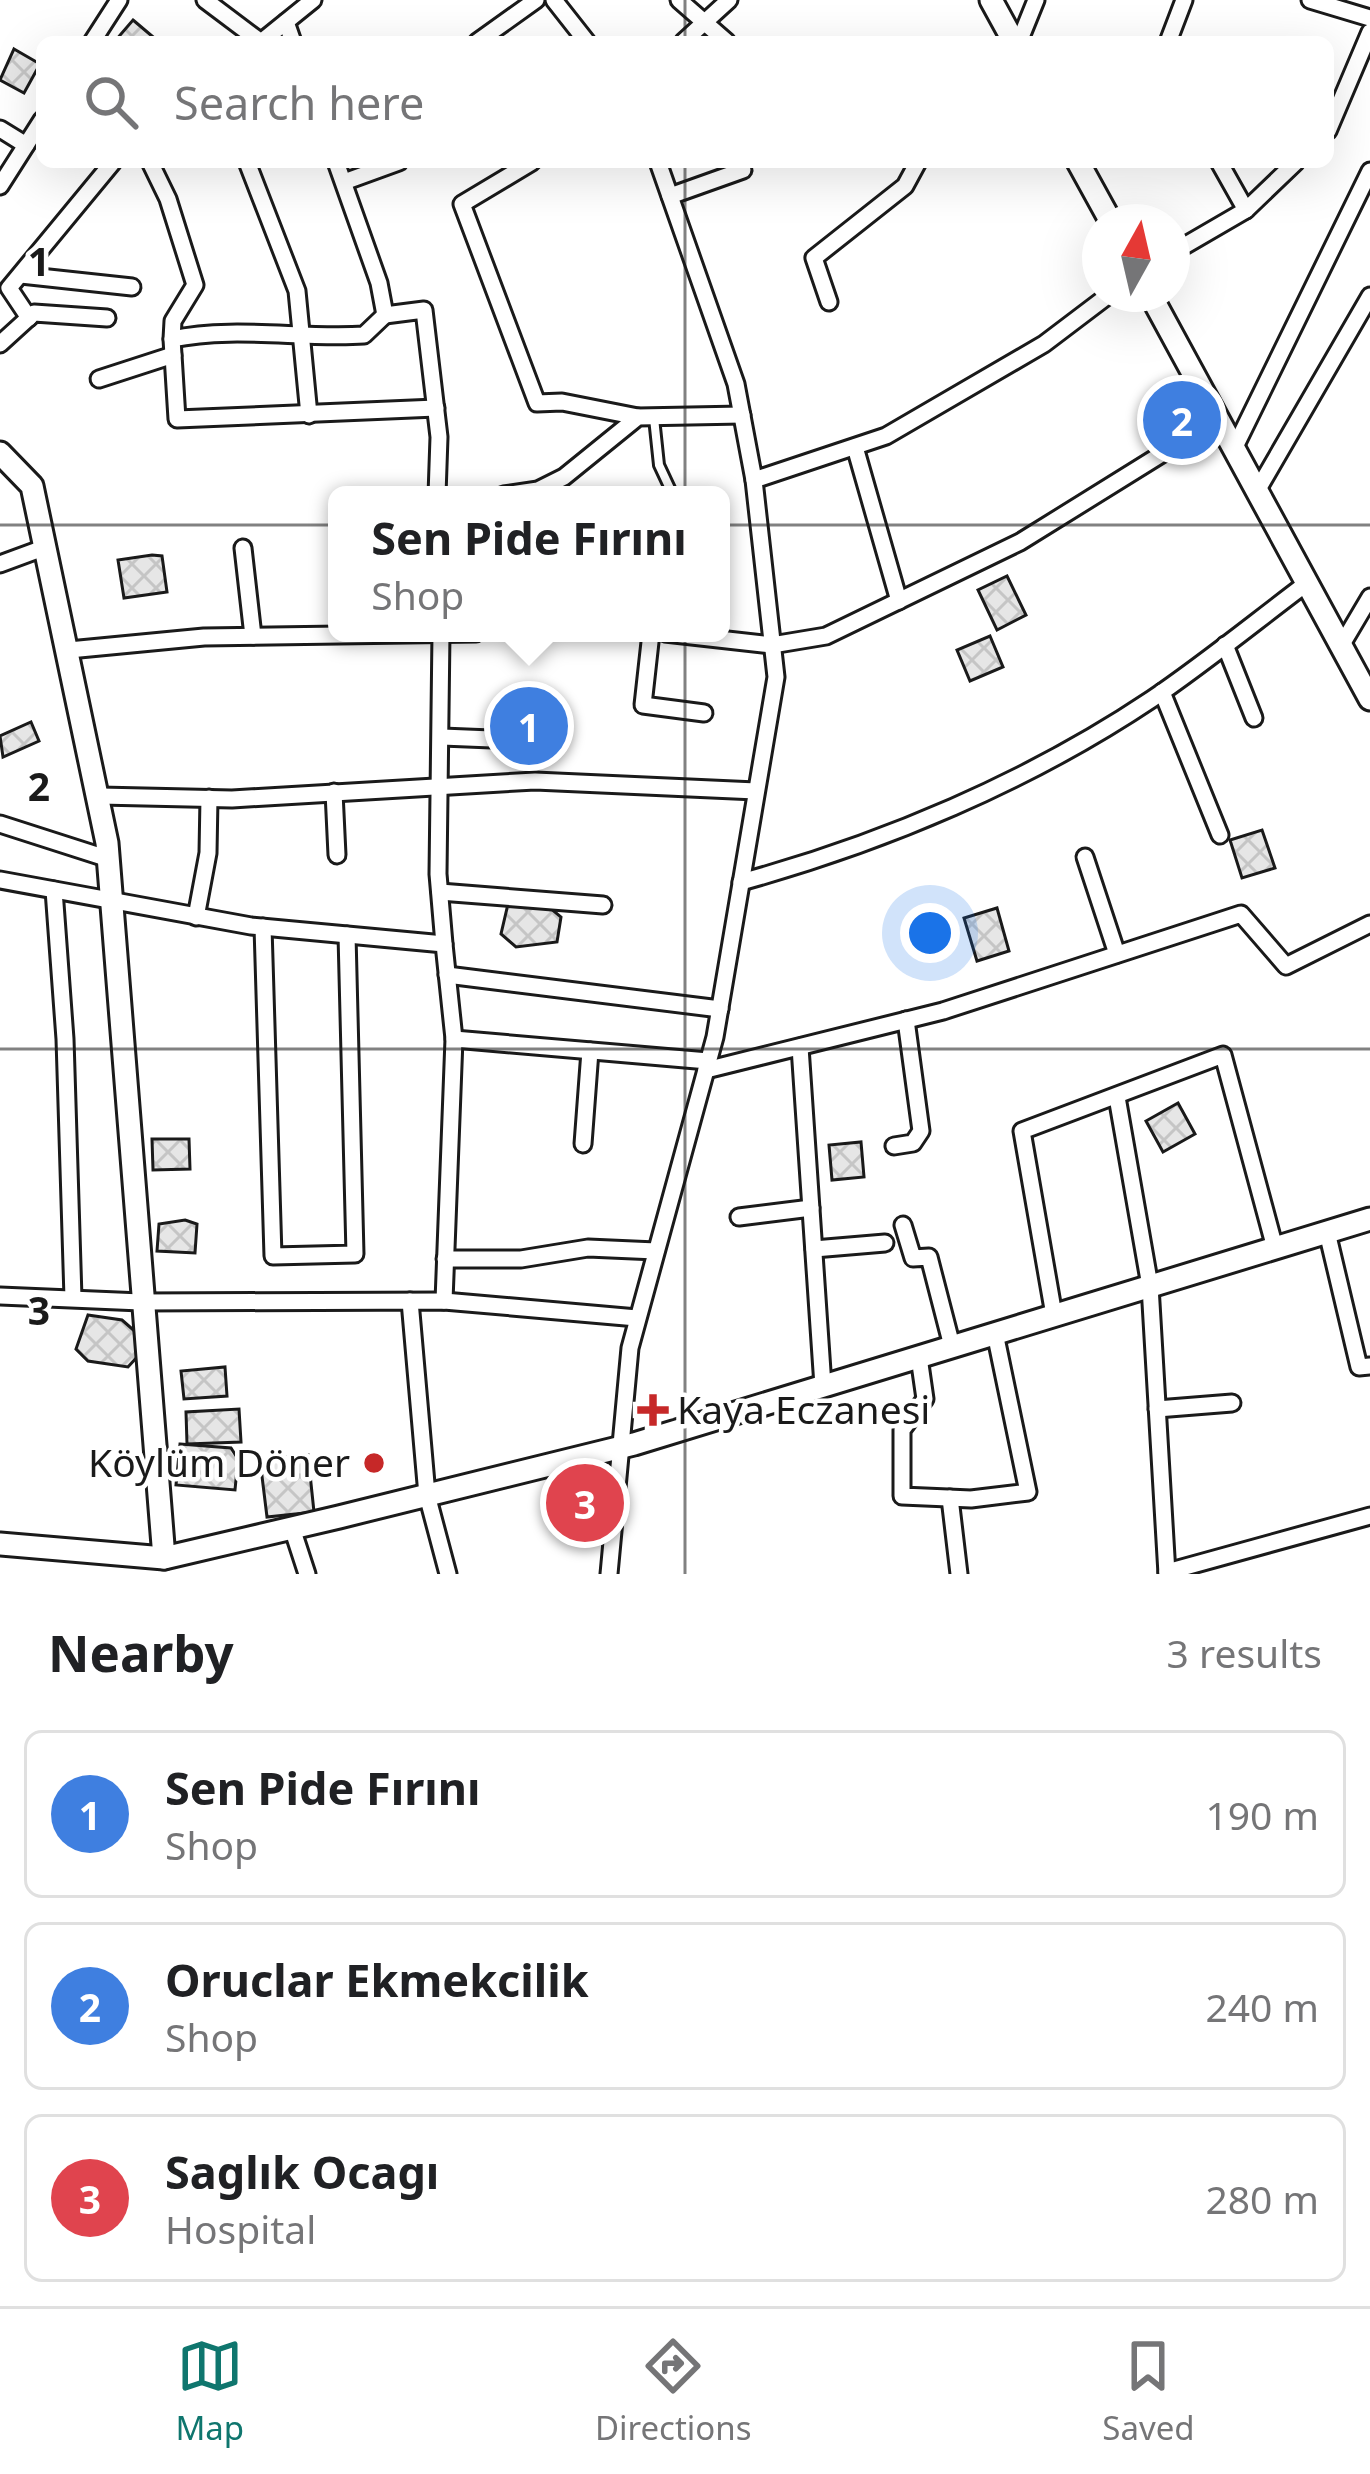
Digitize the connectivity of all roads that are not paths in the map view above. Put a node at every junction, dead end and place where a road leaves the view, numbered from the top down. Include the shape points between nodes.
1 (118, 0) edge
2 (205, 0) edge
3 (313, 0) edge
4 (536, 0) edge
5 (554, 0) edge
6 (679, 0) edge
7 (730, 0) edge
8 (991, 0) edge
9 (1036, 0) edge
10 (1184, 0) edge
11 (1310, 0) edge
12 (1370, 18) edge
13 (286, 22) junction
14 (704, 22) junction
15 (1370, 32) edge
16 (96, 36) edge
17 (253, 36) edge
18 (268, 36) edge
19 (291, 36) edge
20 (485, 36) edge
21 (582, 36) edge
22 (689, 36) edge
23 (721, 36) edge
24 (1008, 36) edge
25 (1013, 36) edge
26 (1170, 36) edge
27 (1334, 117) edge
28 (0, 128) edge
29 (36, 129) edge
30 (26, 145) junction
31 (108, 168) edge
32 (153, 168) edge
33 (250, 168) edge
34 (338, 168) edge
35 (382, 168) edge
36 (522, 168) edge
37 (660, 168) edge
38 (915, 168) edge
39 (1081, 168) edge
40 (1222, 168) edge
41 (1290, 168) edge
42 (743, 170) dead end
43 (1370, 171) edge
44 (344, 182) junction
45 (0, 186) edge
46 (670, 196) junction
47 (1101, 204) edge
48 (1246, 210) junction
49 (1190, 243) edge
50 (21, 274) junction
51 (132, 287) dead end
52 (1370, 296) edge
53 (829, 302) dead end
54 (1086, 312) edge
55 (1160, 312) edge
56 (385, 315) junction
57 (28, 318) junction
58 (107, 318) dead end
59 (302, 339) junction
60 (0, 344) edge
61 (173, 347) junction
62 (99, 379) dead end
63 (436, 409) junction
64 (310, 415) junction
65 (742, 415) junction
66 (646, 417) junction
67 (1218, 419) junction
68 (855, 446) junction
69 (1234, 449) junction
70 (0, 453) edge
71 (754, 480) junction
72 (437, 486) edge
73 (546, 486) edge
74 (669, 486) edge
75 (1257, 491) junction
76 (46, 547) junction
77 (243, 548) dead end
78 (0, 564) edge
79 (1307, 583) junction
80 (1370, 597) edge
81 (899, 601) junction
82 (328, 636) edge
83 (254, 637) junction
84 (730, 640) edge
85 (441, 642) edge
86 (650, 642) edge
87 (1225, 644) junction
88 (772, 645) junction
89 (1341, 646) junction
90 (69, 650) junction
91 (1162, 692) junction
92 (1370, 699) edge
93 (704, 713) dead end
94 (1255, 718) dead end
95 (442, 737) junction
96 (543, 741) dead end
97 (442, 783) junction
98 (756, 791) junction
99 (334, 792) junction
100 (100, 796) junction
101 (209, 799) junction
102 (0, 824) edge
103 (1220, 835) dead end
104 (337, 854) dead end
105 (1085, 857) dead end
106 (109, 859) junction
107 (0, 880) edge
108 (741, 882) junction
109 (54, 890) junction
110 (440, 892) junction
111 (112, 903) junction
112 (603, 905) dead end
113 (196, 916) junction
114 (1370, 924) edge
115 (263, 927) junction
116 (347, 935) junction
117 (444, 944) junction
118 (1118, 955) junction
119 (447, 975) junction
120 (720, 1010) junction
121 (906, 1021) junction
122 (454, 1039) junction
123 (800, 1047) junction
124 (590, 1051) junction
125 (707, 1065) junction
126 (1117, 1097) junction
127 (583, 1144) dead end
128 (894, 1146) dead end
129 (811, 1208) junction
130 (739, 1217) dead end
131 (1370, 1219) edge
132 (903, 1225) dead end
133 (1327, 1232) junction
134 (885, 1243) dead end
135 (1275, 1248) junction
136 (814, 1249) junction
137 (656, 1251) junction
138 (445, 1259) junction
139 (1150, 1286) junction
140 (0, 1296) edge
141 (73, 1298) junction
142 (410, 1301) junction
143 (444, 1301) junction
144 (141, 1302) junction
145 (1054, 1315) junction
146 (637, 1318) junction
147 (995, 1333) junction
148 (952, 1346) junction
149 (919, 1357) junction
150 (1370, 1366) edge
151 (823, 1386) junction
152 (1232, 1403) dead end
153 (1157, 1409) junction
154 (619, 1448) junction
155 (427, 1496) junction
156 (950, 1498) junction
157 (1370, 1516) edge
158 (292, 1528) junction
159 (0, 1544) edge
160 (156, 1566) edge
161 (1167, 1573) edge
162 (307, 1574) edge
163 (448, 1574) edge
164 (609, 1574) edge
165 (959, 1574) edge

1 - 16 street
2 - 17 street
3 - 13 street
4 - 20 street
5 - 21 street
6 - 14 street
7 - 14 street
8 - 24 main road
9 - 25 street
10 - 26 street
11 - 12 street
13 - 18 street
13 - 19 street
14 - 22 street
14 - 23 street
15 - 27 street
28 - 30 street
29 - 30 street
30 - 45 street
31 - 50 street
32 - 61 street via 195,285 172,321
33 - 59 street via 297,291
34 - 44 street
35 - 44 street
36 - 66 street via 462,204 537,403
37 - 46 street
38 - 53 street via 905,186 814,258
39 - 47 main road
40 - 48 street
41 - 48 street
42 - 46 street
43 - 69 street
44 - 56 street
46 - 65 street
48 - 49 street
50 - 51 street
50 - 57 street via 10,289
52 - 75 street
54 - 68 street via 886,436
55 - 67 main road
56 - 59 street via 364,335
56 - 63 street via 424,310
57 - 58 street
57 - 60 street
59 - 61 street via 200,333
59 - 64 street
61 - 62 street
61 - 64 street via 177,419
63 - 64 street
63 - 72 street
65 - 66 street
65 - 71 street
66 - 73 street
66 - 74 lane
67 - 69 main road
67 - 81 street via 1020,542
68 - 71 street
68 - 81 street
69 - 75 main road
70 - 76 main road via 32,486
71 - 88 street
75 - 79 main road
76 - 78 street
76 - 90 main road
77 - 83 street
79 - 87 street
79 - 89 main road
80 - 89 street
81 - 88 street via 826,636
82 - 83 street
83 - 90 street
84 - 88 street
85 - 95 street
86 - 93 street via 643,705
87 - 91 street
87 - 94 street
88 - 98 street via 776,677
89 - 92 main road
90 - 100 main road
91 - 103 street
91 - 108 street via 976,797
95 - 96 street
95 - 97 street
97 - 98 street
97 - 99 street
97 - 110 street
98 - 108 street
99 - 101 street
99 - 104 street
100 - 101 street
100 - 106 main road
101 - 113 street
102 - 106 street
105 - 118 street
106 - 111 main road
107 - 109 street
108 - 120 street
109 - 111 street
109 - 141 street
110 - 112 street
110 - 117 street
111 - 113 street
111 - 144 main road
113 - 115 street
114 - 118 street via 1286,966 1241,914
115 - 116 street
115 - 116 street via 273,1256 355,1254
116 - 117 street
117 - 119 street
118 - 121 street
119 - 120 street
119 - 122 street
120 - 125 street
121 - 123 street
121 - 128 street via 920,1131 913,1143
122 - 124 street
122 - 138 street
123 - 125 street
123 - 129 street
124 - 125 street
124 - 127 street
125 - 137 street
126 - 135 street via 1223,1055
126 - 139 street
126 - 145 street via 1022,1131
129 - 130 street
129 - 136 street
131 - 133 main road
132 - 148 street via 913,1258 929,1257
133 - 135 main road
133 - 150 street via 1359,1367
134 - 136 street
135 - 139 main road
136 - 151 street
137 - 138 street
137 - 146 street
138 - 143 street
139 - 145 main road
139 - 153 street
140 - 141 street
141 - 144 street
142 - 143 street
142 - 144 street
142 - 155 street
143 - 146 street
144 - 160 main road
145 - 147 main road
146 - 154 street
147 - 148 main road
147 - 156 street via 1028,1492
148 - 149 main road
149 - 151 main road
149 - 156 street via 925,1399 902,1430 902,1496
151 - 154 main road
152 - 153 street
153 - 161 street
154 - 155 main road
154 - 164 street
155 - 158 main road
155 - 163 street
156 - 165 street
157 - 161 street
158 - 160 main road
158 - 162 street
159 - 160 main road

